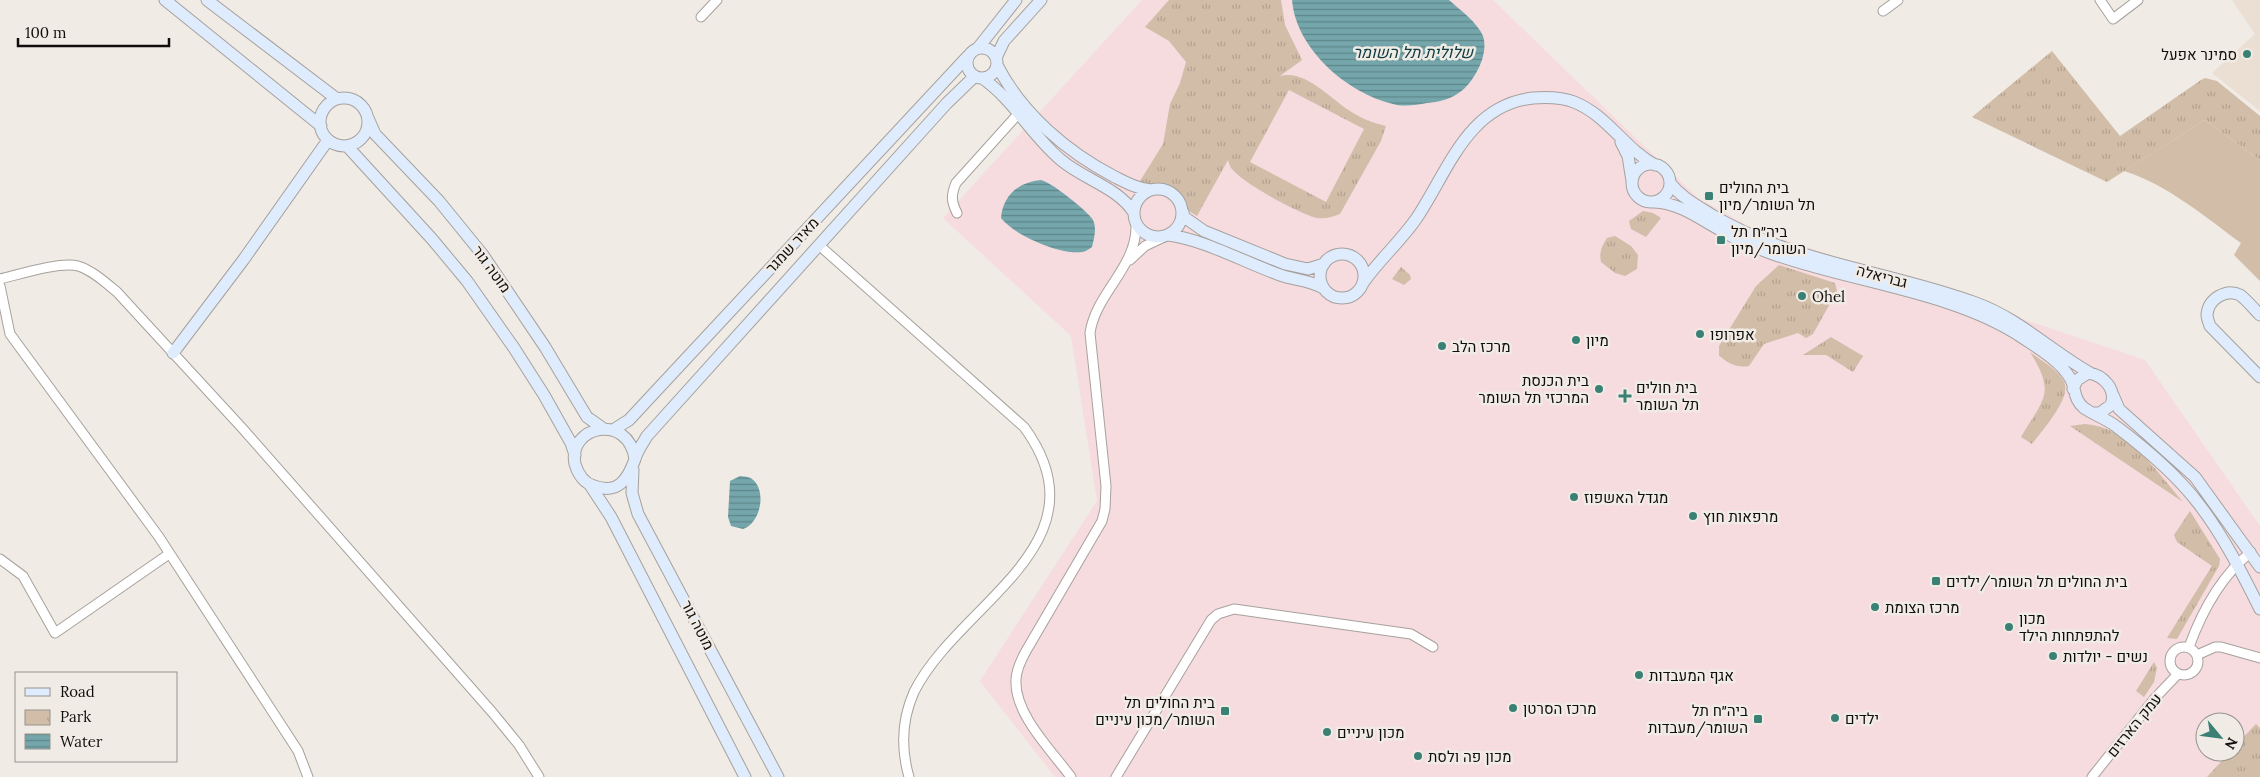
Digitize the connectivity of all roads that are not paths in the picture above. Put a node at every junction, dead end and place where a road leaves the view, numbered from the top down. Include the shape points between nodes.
1 (165, 0) edge
2 (208, 0) edge
3 (717, 0) edge
4 (1016, 0) edge
5 (1041, 0) edge
6 (1898, 0) edge
7 (2100, 0) edge
8 (2138, 0) edge
9 (1883, 11) dead end
10 (701, 18) dead end
11 (978, 48) junction
12 (968, 56) junction
13 (997, 61) junction
14 (978, 77) junction
15 (337, 99) junction
16 (1019, 114) junction
17 (368, 118) junction
18 (321, 126) junction
19 (1612, 128) junction
20 (328, 140) junction
21 (346, 146) junction
22 (1655, 165) junction
23 (1670, 183) junction
24 (1632, 185) junction
25 (1151, 190) junction
26 (1654, 202) junction
27 (1182, 212) junction
28 (957, 213) dead end
29 (1135, 218) junction
30 (1166, 236) junction
31 (820, 246) junction
32 (1389, 250) junction
33 (1354, 258) junction
34 (1127, 263) junction
35 (1324, 264) junction
36 (0, 279) edge
37 (1363, 283) junction
38 (0, 286) edge
39 (1324, 288) junction
40 (2260, 315) edge
41 (0, 320) edge
42 (10, 334) junction
43 (173, 353) junction
44 (2092, 374) junction
45 (2260, 377) edge
46 (2073, 389) junction
47 (2113, 395) junction
48 (2093, 413) junction
49 (608, 429) junction
50 (575, 455) junction
51 (634, 464) junction
52 (589, 484) junction
53 (2251, 552) junction
54 (169, 554) junction
55 (0, 559) edge
56 (2237, 563) junction
57 (2260, 567) edge
58 (2260, 609) edge
59 (1433, 647) dead end
60 (2189, 647) junction
61 (2197, 655) junction
62 (2260, 658) edge
63 (2178, 674) junction
64 (308, 777) edge
65 (539, 777) edge
66 (745, 777) edge
67 (778, 777) edge
68 (909, 777) edge
69 (1071, 777) edge
70 (1116, 777) edge
71 (2092, 777) edge

1 - 18 street
2 - 15 street
3 - 10 street
4 - 11 street
5 - 13 street via 1004,41
6 - 9 street
7 - 8 street via 2113,18
11 - 12 street
11 - 13 street via 991,50
12 - 14 street via 967,65
12 - 49 street, מאיר שמגר via 629,420
13 - 14 street via 992,74
13 - 25 street via 1010,86 1068,149 1131,185
14 - 16 street via 998,90
14 - 31 street, מאיר שמגר via 947,103
15 - 17 street via 358,102
15 - 18 street via 323,111
16 - 28 street via 956,183 952,202
16 - 29 street via 1062,162 1121,198
17 - 21 street via 363,136
17 - 49 street, מוטה גור via 375,134 439,201 483,255 546,347 587,418
18 - 20 street
19 - 22 street via 1638,154
19 - 24 street via 1628,156
19 - 32 street via 1592,112 1563,99 1526,99 1499,109 1466,136 1419,215
20 - 21 street
20 - 43 street
21 - 50 street, מוטה גור via 467,281 544,395
22 - 23 street via 1665,171
22 - 24 street via 1638,169
23 - 26 street via 1666,195
23 - 44 street, גבריאלה via 1695,205 1764,241 1948,294 1995,311
24 - 26 street via 1642,200
25 - 27 street via 1172,193 1181,204
25 - 29 street via 1138,200
26 - 46 street, גבריאלה via 1674,204 1726,234 1771,254 1984,316 2053,360 2070,379
27 - 30 street via 1179,226
27 - 35 street via 1204,231 1285,264 1308,269
29 - 30 street via 1145,233
29 - 34 street via 1135,244
30 - 34 street via 1146,246
30 - 39 street via 1186,238 1275,273
31 - 51 street, מאיר שמגר via 647,436
31 - 68 street via 1024,426 1036,443 1048,480 1046,520 1027,560 941,654 914,693 903,731
32 - 33 street via 1368,258
32 - 37 street
33 - 35 street via 1333,256
33 - 37 street via 1362,269
34 - 69 street via 1097,312 1090,333 1106,486 1102,522 1026,651 1016,680 1019,700 1027,718
35 - 39 street via 1320,276
36 - 43 street via 39,269 77,265 117,292
37 - 39 street via 1355,294 1344,298 1332,296
38 - 42 street
40 - 45 street via 2240,295 2228,293 2218,296 2210,304 2207,315 2210,326
41 - 42 street
42 - 54 street
43 - 65 street via 492,712 519,745
44 - 46 street via 2080,376
44 - 47 street via 2106,382
46 - 48 street via 2077,401
47 - 48 street via 2107,410
47 - 53 street via 2120,409 2195,477
48 - 56 street via 2116,426 2172,474 2198,502
49 - 50 street via 587,434 580,441
49 - 51 street via 628,440 633,449
50 - 52 street via 577,471
51 - 52 street via 628,478 610,488
51 - 67 street, מוטה גור via 632,494 638,514
52 - 66 street, מוטה גור via 611,516
53 - 56 street
53 - 57 street
54 - 55 street via 55,634 24,576
54 - 64 street via 298,751
56 - 58 street
56 - 60 street via 2201,619
59 - 70 street via 1411,634 1226,610 1211,620
60 - 61 street
60 - 63 street via 2176,648 2170,655 2170,664
61 - 62 street via 2221,647
61 - 63 street via 2196,669 2188,674
63 - 71 street, עמק הארזים

